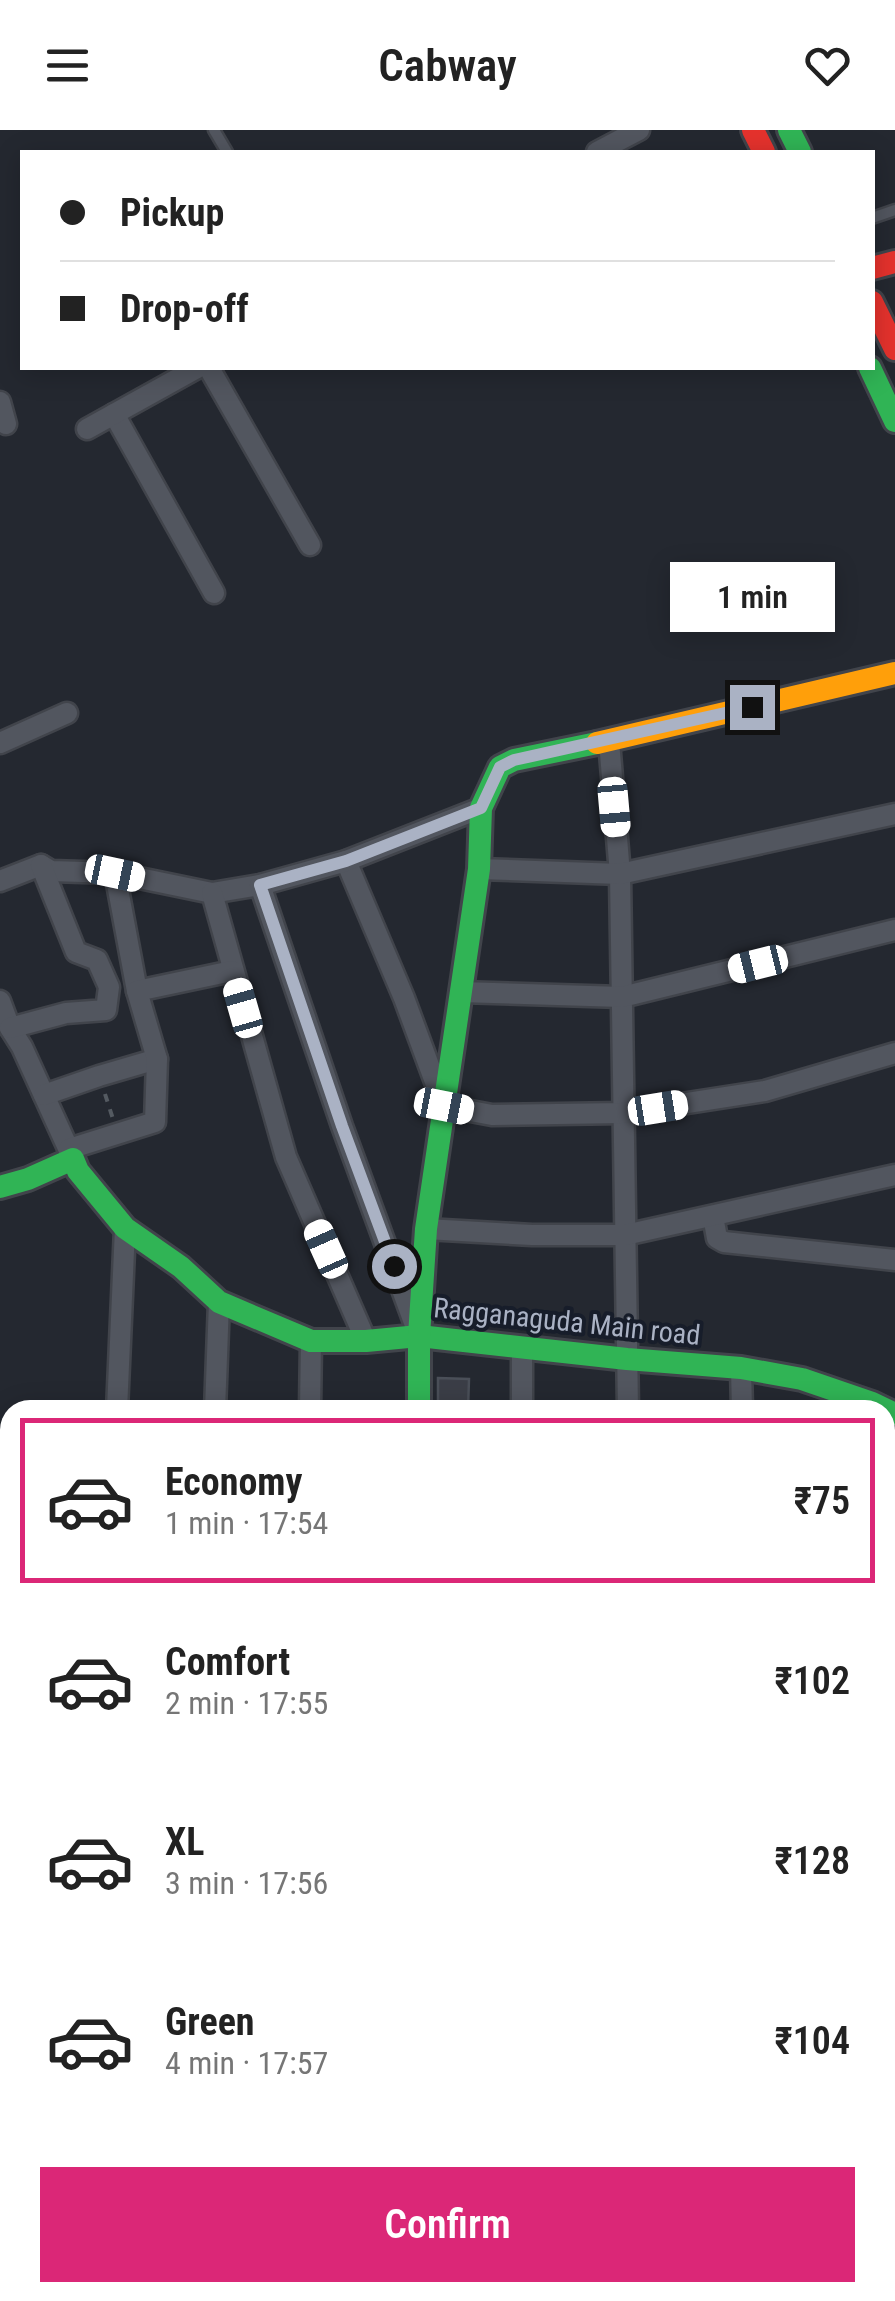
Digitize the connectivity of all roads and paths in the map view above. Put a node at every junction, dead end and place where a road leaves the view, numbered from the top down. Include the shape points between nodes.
1 (639, 130) edge
2 (601, 150) edge
3 (875, 308) edge
4 (895, 348) edge
5 (193, 370) edge
6 (210, 370) edge
7 (871, 370) edge
8 (0, 402) edge
9 (114, 414) junction
10 (895, 421) edge
11 (6, 424) dead end
12 (87, 429) dead end
13 (310, 546) dead end
14 (214, 592) dead end
15 (895, 673) edge
16 (67, 714) dead end
17 (609, 741) junction
18 (0, 743) edge
19 (481, 808) junction
20 (894, 819) edge
21 (346, 861) junction
22 (42, 865) junction
23 (479, 869) junction
24 (115, 873) junction
25 (620, 874) junction
26 (0, 881) edge
27 (260, 885) junction
28 (212, 893) junction
29 (895, 930) edge
30 (232, 971) junction
31 (137, 991) junction
32 (460, 992) junction
33 (622, 997) junction
34 (0, 1001) edge
35 (10, 1028) junction
36 (895, 1052) edge
37 (157, 1059) junction
38 (98, 1076) junction
39 (44, 1095) junction
40 (444, 1106) junction
41 (623, 1113) junction
42 (118, 1134) junction
43 (71, 1154) junction
44 (895, 1174) edge
45 (0, 1186) edge
46 (712, 1216) junction
47 (126, 1228) junction
48 (426, 1230) junction
49 (625, 1235) junction
50 (895, 1260) edge
51 (220, 1302) junction
52 (419, 1336) junction
53 (311, 1340) junction
54 (366, 1341) junction
55 (522, 1348) junction
56 (627, 1359) junction
57 (741, 1368) junction
58 (117, 1400) edge
59 (215, 1400) edge
60 (310, 1400) edge
61 (419, 1400) edge
62 (522, 1400) edge
63 (628, 1400) edge
64 (742, 1400) edge
65 (856, 1400) edge

1 - 2 street
3 - 4 street
5 - 9 street
6 - 13 street
7 - 10 street
8 - 11 street
9 - 12 street
9 - 14 street
15 - 17 street
16 - 18 street
17 - 19 street via 500,767
17 - 25 street
19 - 21 street
19 - 23 street
20 - 25 street
21 - 27 street
21 - 40 street
22 - 24 street via 51,872
22 - 26 street
22 - 35 street via 76,952 97,960 108,987 106,1010
23 - 25 street
23 - 32 street
24 - 28 street
24 - 31 street
25 - 33 street
27 - 28 street
27 - 52 street
28 - 30 street
29 - 33 street
30 - 31 street
30 - 54 street via 286,1157
31 - 37 street
32 - 33 street
32 - 40 street
33 - 41 street
34 - 35 street
35 - 39 street
36 - 41 street via 765,1091
37 - 38 street
37 - 42 street via 154,1122
38 - 39 street
38 - 42 path
39 - 43 street
40 - 41 street via 492,1116
40 - 48 street
41 - 49 street
42 - 43 street
43 - 45 street via 28,1180
43 - 47 street, Ragganaguda Main road via 78,1172
44 - 46 street
46 - 49 street
46 - 50 street via 724,1242
47 - 51 street, Ragganaguda Main road
47 - 58 street
48 - 49 street
48 - 52 street
49 - 56 street
51 - 53 street, Ragganaguda Main road
51 - 59 street
52 - 54 street, Ragganaguda Main road
52 - 55 street, Ragganaguda Main road
52 - 61 street
53 - 54 street, Ragganaguda Main road
53 - 60 street
55 - 56 street, Ragganaguda Main road
55 - 62 street
56 - 57 street, Ragganaguda Main road
56 - 63 street
57 - 64 street
57 - 65 street, Ragganaguda Main road via 802,1379

